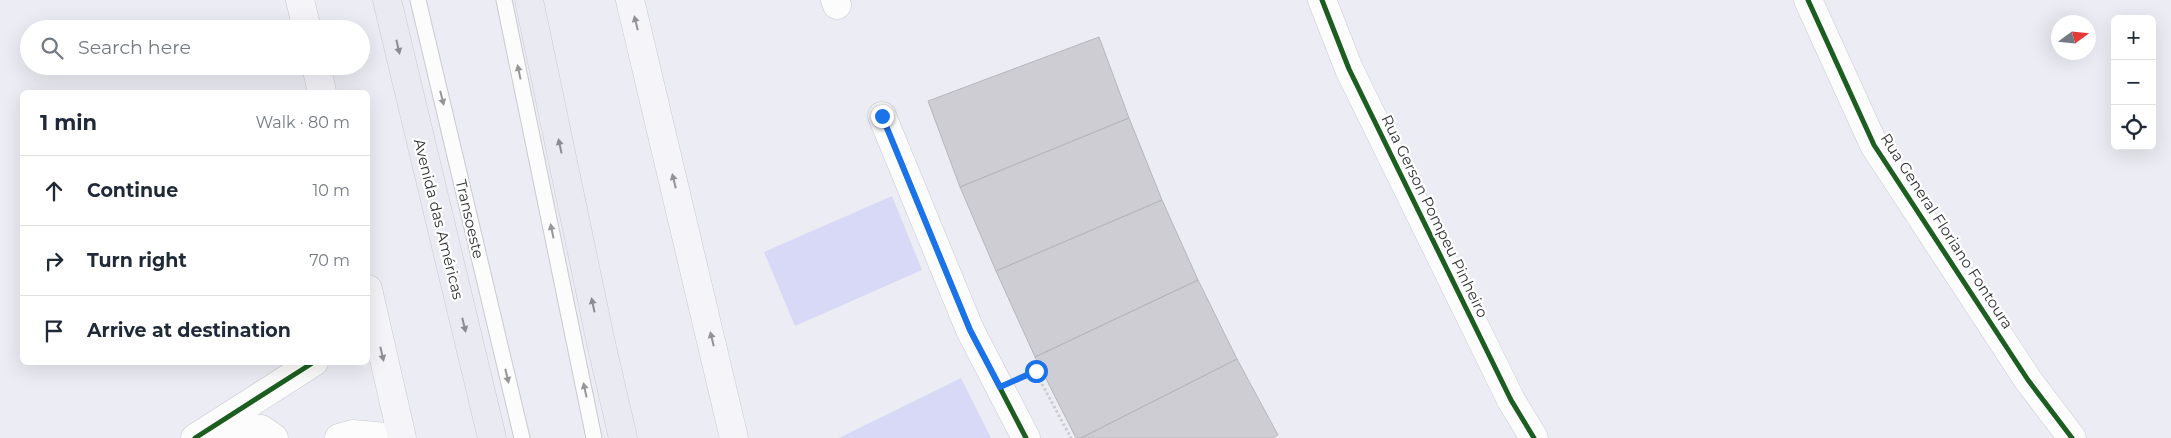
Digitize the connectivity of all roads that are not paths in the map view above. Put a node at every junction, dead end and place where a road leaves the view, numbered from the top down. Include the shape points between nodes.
1 (300, 0) edge
2 (387, 0) edge
3 (418, 0) edge
4 (504, 0) edge
5 (529, 0) edge
6 (630, 0) edge
7 (1322, 0) edge
8 (1808, 0) edge
9 (305, 20) edge
10 (318, 75) edge
11 (322, 90) edge
12 (882, 116) dead end
13 (370, 308) edge
14 (372, 326) edge
15 (601, 343) junction
16 (309, 365) edge
17 (719, 369) junction
18 (205, 431) edge
19 (274, 438) edge
20 (339, 438) edge
21 (397, 438) edge
22 (402, 438) edge
23 (492, 438) edge
24 (522, 438) edge
25 (594, 438) edge
26 (623, 438) edge
27 (642, 438) edge
28 (734, 438) edge
29 (746, 438) edge
30 (1026, 438) edge
31 (1534, 438) edge
32 (2072, 438) edge

1 - 9 main road
2 -> 23 highway, Avenida das Américas
3 -> 24 lane, Transoeste
25 -> 4 lane
15 -> 5 highway
17 -> 6 main road
7 - 31 street, Rua Gerson Pompeu Pinheiro via 1349,69 1507,391
8 - 32 street, Rua General Floriano Fontoura via 1874,145 2028,380
10 - 11 main road
12 - 30 street via 970,330
13 - 14 main road
14 -> 22 main road
15 - 26 highway
15 - 27 highway via 634,405
16 - 18 street
17 - 28 main road
17 - 29 main road
18 - 19 street via 261,429
20 - 21 street via 353,434

